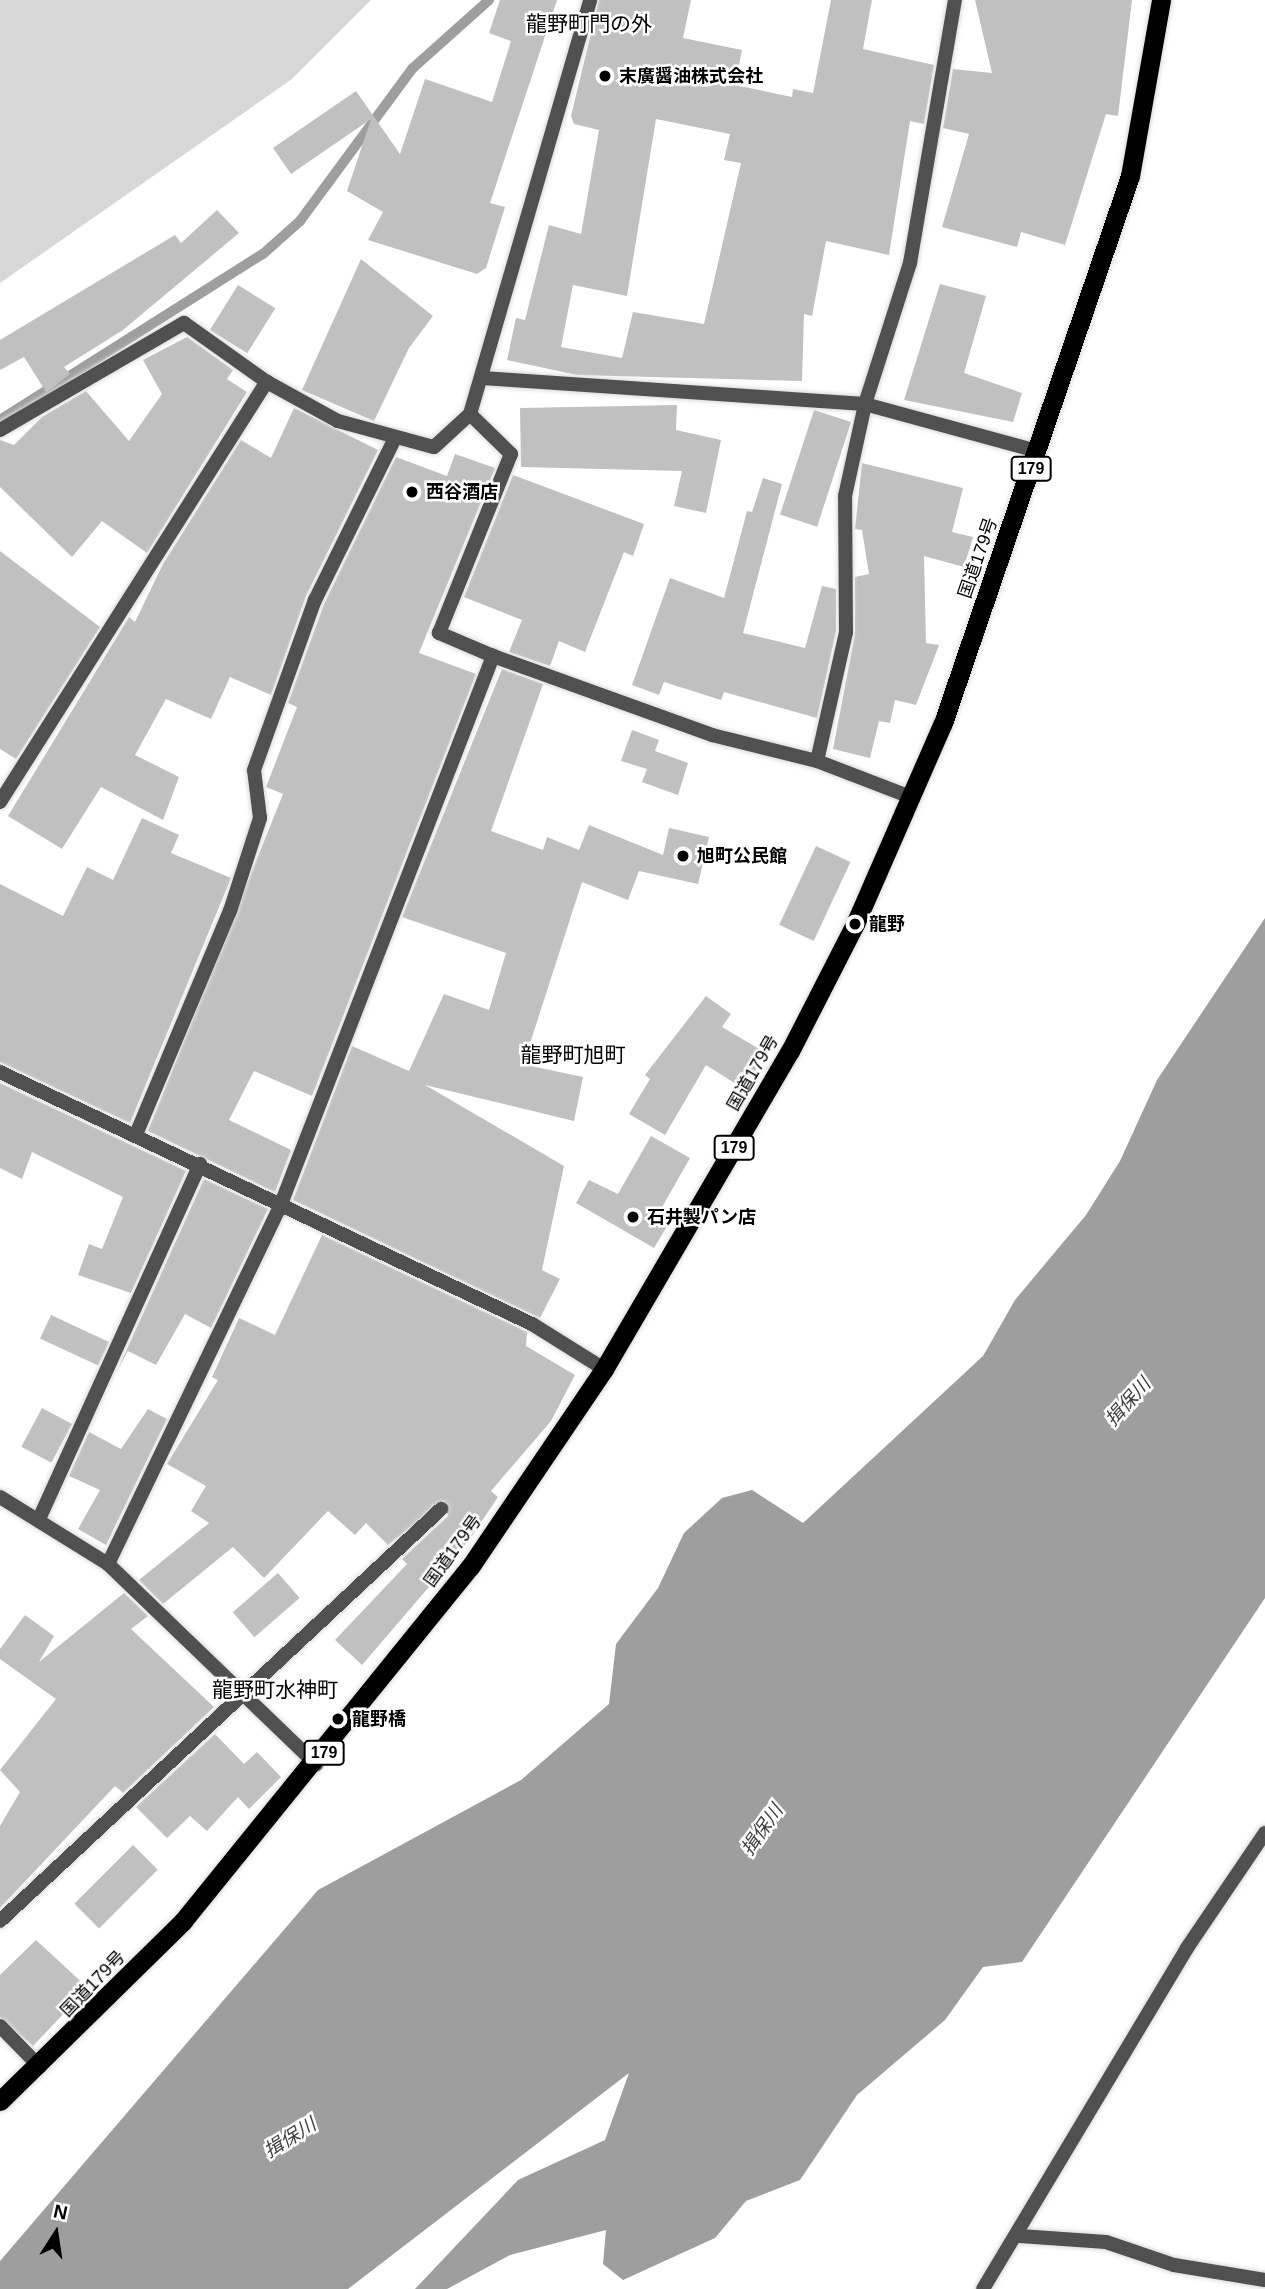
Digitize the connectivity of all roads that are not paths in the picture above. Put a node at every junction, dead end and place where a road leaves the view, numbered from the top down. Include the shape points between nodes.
1 (590, 0) edge
2 (955, 0) edge
3 (1161, 0) edge
4 (482, 378) junction
5 (267, 382) junction
6 (865, 404) junction
7 (470, 414) junction
8 (0, 430) edge
9 (394, 440) junction
10 (1037, 451) junction
11 (493, 656) junction
12 (817, 761) junction
13 (911, 797) junction
14 (0, 802) edge
15 (0, 1072) edge
16 (137, 1132) junction
17 (200, 1164) junction
18 (281, 1204) junction
19 (604, 1369) junction
20 (0, 1497) edge
21 (442, 1509) dead end
22 (39, 1519) junction
23 (108, 1564) junction
24 (241, 1692) junction
25 (316, 1764) junction
26 (1265, 1833) edge
27 (0, 1921) edge
28 (0, 2026) edge
29 (40, 2067) junction
30 (0, 2101) edge
31 (1020, 2236) junction
32 (1259, 2278) edge
33 (983, 2289) edge

1 - 4 street via 545,142
2 - 6 street via 909,263
3 - 10 highway, 国道179号 / 179 via 1130,176
4 - 6 street
4 - 7 street
5 - 8 street via 184,323
5 - 9 street via 338,421
5 - 14 street
6 - 10 street
6 - 12 street via 845,496 846,632
7 - 9 street via 434,447
7 - 11 street via 511,454 439,633
9 - 16 street via 315,600 254,770 260,818 230,911
10 - 13 highway, 国道179号 / 179 via 943,723
11 - 12 street via 712,736
11 - 18 street
12 - 13 street
13 - 19 highway, 国道179号 / 179 via 790,1051
15 - 16 street
16 - 17 street
17 - 18 street
17 - 22 street
18 - 19 street via 532,1324
18 - 23 street
19 - 25 highway, 国道179号 / 179 via 470,1567
20 - 22 street
21 - 24 street
22 - 23 street
23 - 24 street
24 - 25 street
24 - 27 street
25 - 29 highway, 国道179号 / 179 via 183,1921
26 - 31 street via 1187,1948
28 - 29 street
29 - 30 highway, 国道179号 / 179
31 - 32 street via 1106,2242 1174,2265
31 - 33 street

